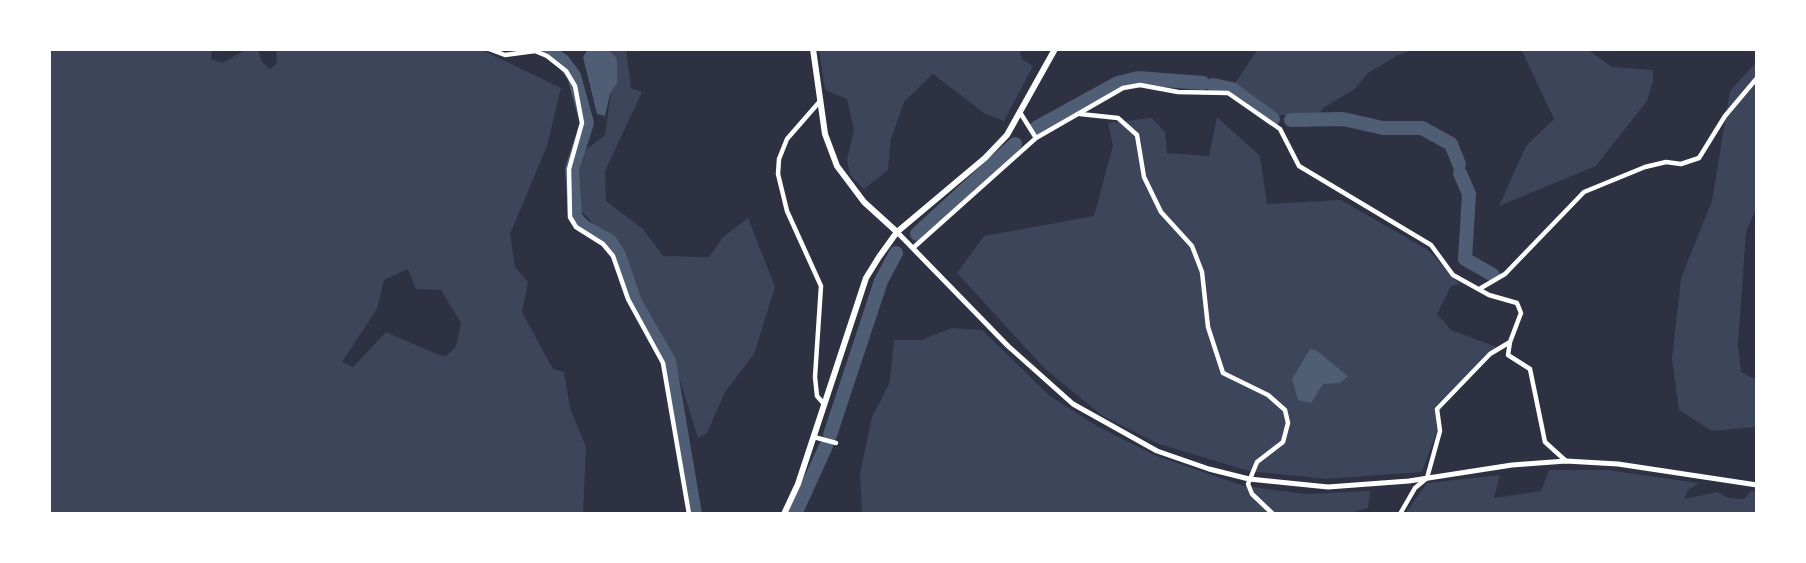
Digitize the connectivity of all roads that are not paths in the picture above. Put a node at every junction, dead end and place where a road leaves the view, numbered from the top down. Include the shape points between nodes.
1 (489, 49) edge
2 (813, 49) edge
3 (1055, 49) edge
4 (1757, 78) edge
5 (821, 99) junction
6 (1021, 114) junction
7 (1080, 114) junction
8 (1036, 138) junction
9 (897, 232) junction
10 (913, 248) junction
11 (1480, 288) junction
12 (1510, 342) junction
13 (825, 405) junction
14 (814, 437) junction
15 (836, 443) dead end
16 (1566, 461) junction
17 (1427, 478) junction
18 (1250, 479) junction
19 (1757, 485) edge
20 (689, 514) edge
21 (784, 514) edge
22 (1273, 514) edge
23 (1400, 514) edge

1 - 20 street via 505,55 535,51 547,56 566,71 575,86 582,123 569,169 570,217 576,227 614,256 628,299 663,363
2 - 5 main road
3 - 6 main road
4 - 11 street via 1725,116 1699,158 1645,167 1584,192 1505,274
5 - 9 main road via 825,134 837,166 856,193
5 - 13 street via 787,139 778,174 787,211 821,286 815,377 817,396
6 - 8 street
6 - 9 main road via 985,158
7 - 8 street
7 - 11 street via 1123,88 1140,85 1178,92 1228,93 1280,129 1299,166 1431,245 1453,275
7 - 18 street via 1118,118 1138,135 1144,177 1161,212 1192,246 1202,272 1208,327 1223,373 1268,395 1285,410 1288,423 1283,442 1262,456
8 - 10 street
9 - 10 street
9 - 13 main road via 866,278
10 - 18 street via 1073,404 1157,451
11 - 12 street via 1517,303 1521,313
12 - 16 street via 1508,355 1530,369 1545,442
12 - 17 street via 1490,354 1437,409 1440,431
13 - 14 main road
14 - 15 street
14 - 21 main road
16 - 17 street
16 - 19 street via 1618,464
17 - 18 street via 1328,487
17 - 23 street via 1415,488
18 - 22 street via 1249,489

